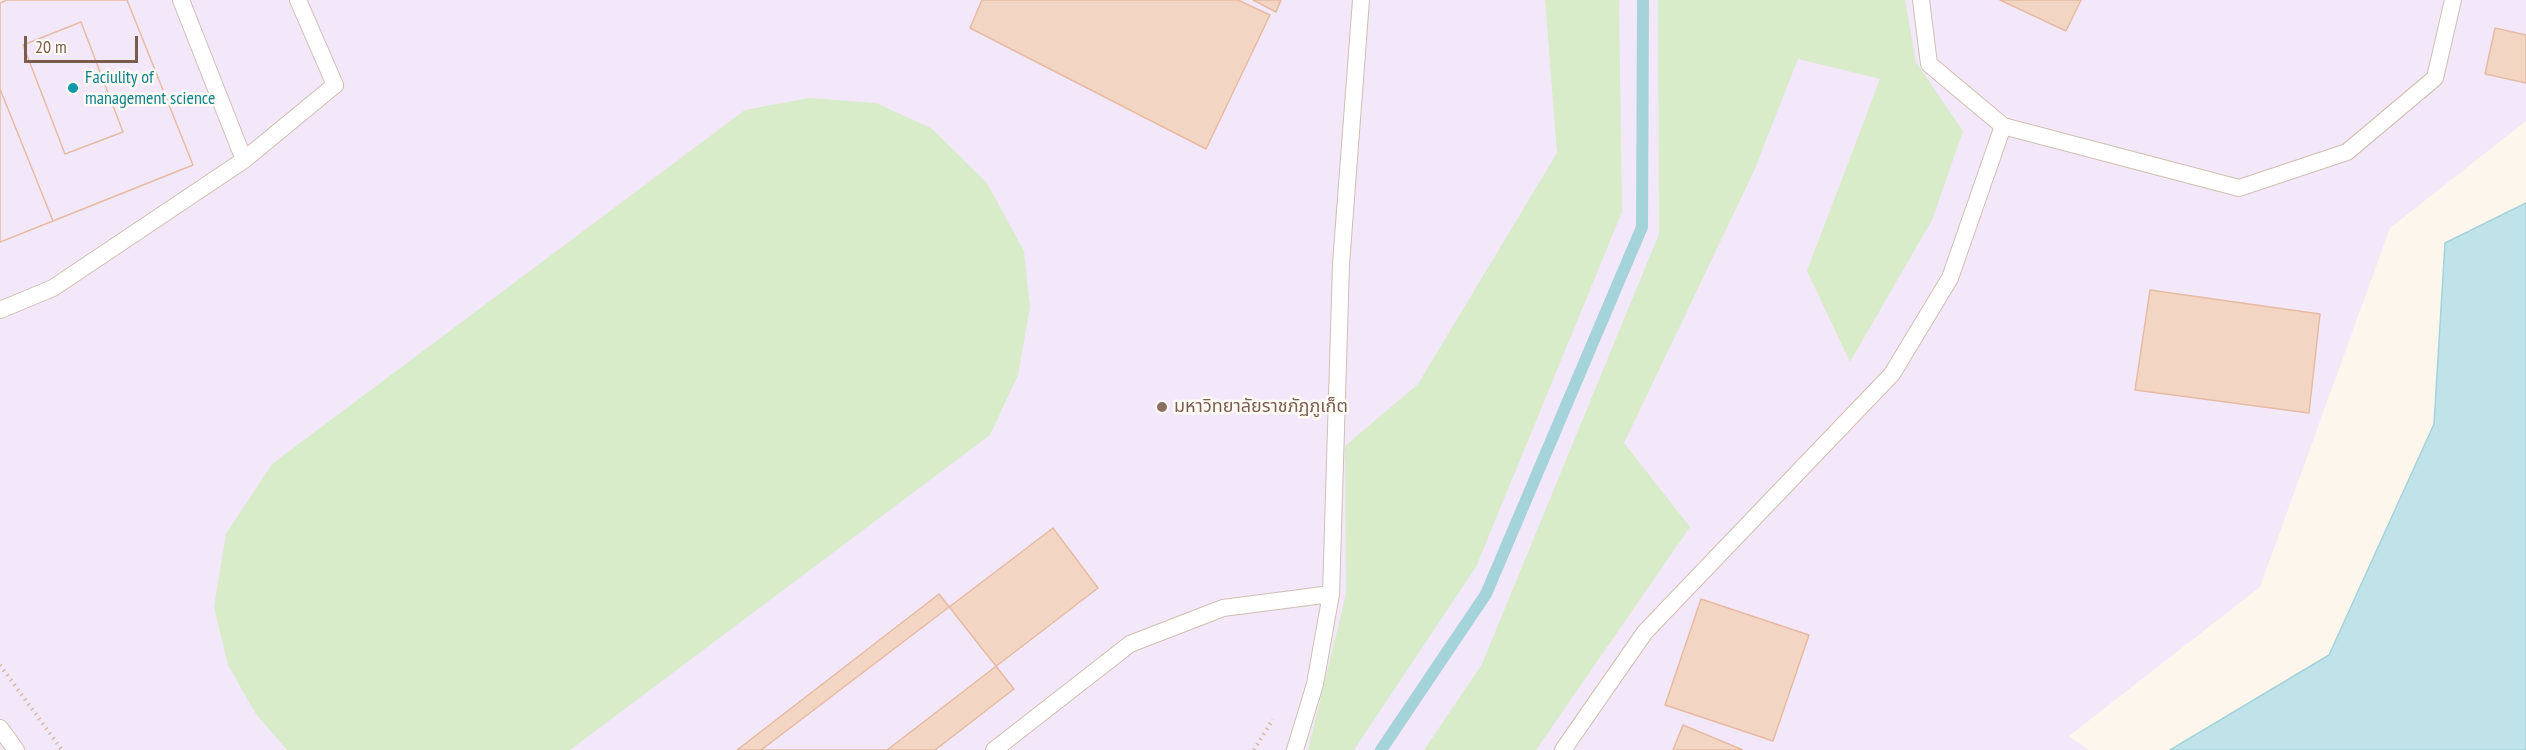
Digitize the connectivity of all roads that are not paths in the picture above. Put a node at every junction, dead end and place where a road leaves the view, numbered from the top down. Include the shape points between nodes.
1 (181, 0) edge
2 (298, 0) edge
3 (1361, 0) edge
4 (1921, 0) edge
5 (2453, 0) edge
6 (2003, 126) junction
7 (244, 160) junction
8 (0, 310) edge
9 (1331, 594) junction
10 (0, 728) edge
11 (16, 750) edge
12 (994, 750) edge
13 (1295, 750) edge
14 (1563, 750) edge

1 - 7 lane
2 - 7 lane via 335,85
3 - 9 lane via 1341,264
4 - 6 lane via 1929,64
5 - 6 lane via 2435,78 2347,152 2239,188
6 - 14 lane via 1950,278 1892,374 1645,632
7 - 8 lane via 53,288
9 - 12 lane via 1223,608 1130,644
9 - 13 lane via 1315,684
10 - 11 lane

